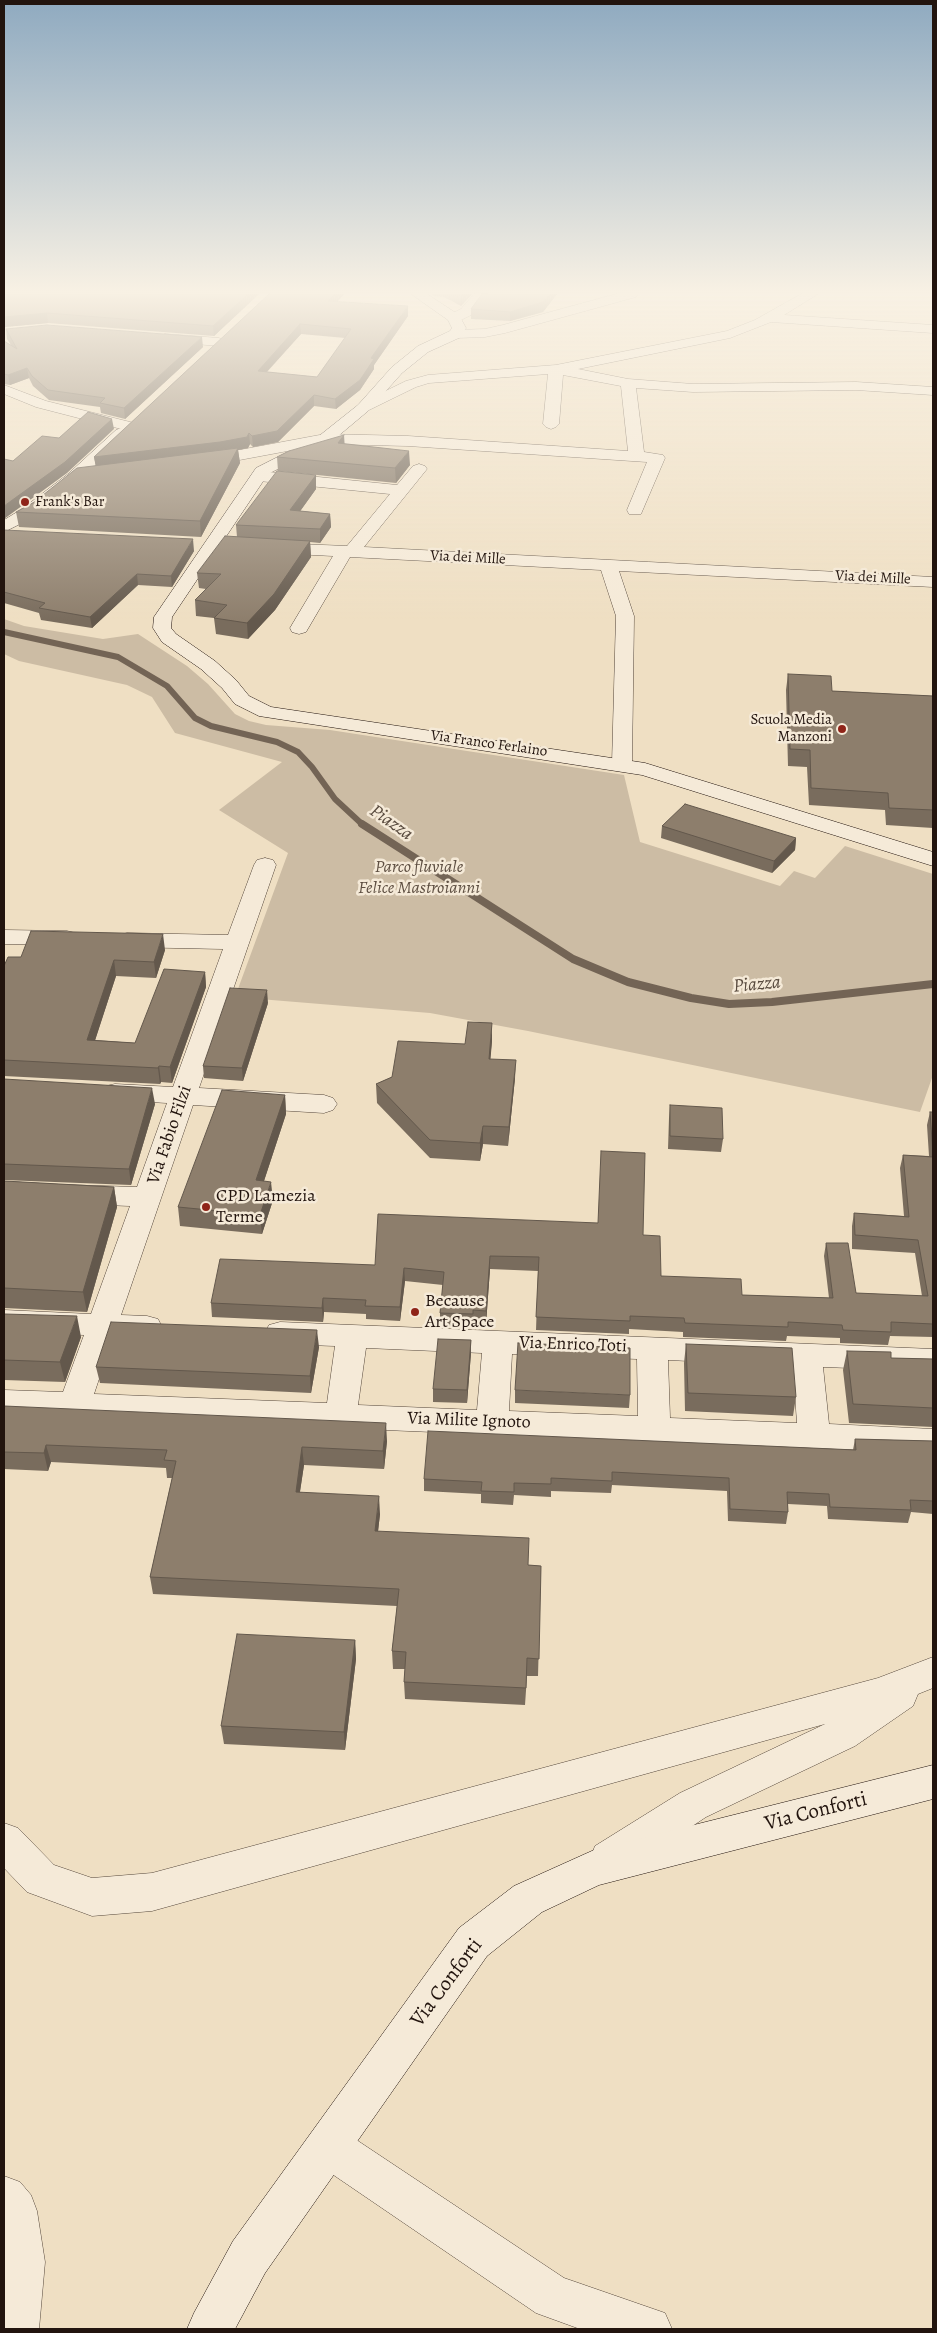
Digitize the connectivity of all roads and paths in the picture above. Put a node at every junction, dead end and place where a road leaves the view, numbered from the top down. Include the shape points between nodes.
1 (37, 403) edge
2 (368, 403) edge
3 (372, 403) edge
4 (553, 403) edge
5 (631, 403) edge
6 (364, 407) junction
7 (551, 424) dead end
8 (325, 439) junction
9 (637, 456) junction
10 (221, 460) junction
11 (182, 464) edge
12 (419, 469) dead end
13 (104, 473) edge
14 (260, 474) junction
15 (74, 477) junction
16 (401, 490) junction
17 (635, 510) dead end
18 (4, 527) edge
19 (4, 534) edge
20 (23, 535) edge
21 (260, 547) edge
22 (348, 551) junction
23 (608, 565) junction
24 (933, 582) edge
25 (299, 628) dead end
26 (622, 764) junction
27 (933, 859) edge
28 (265, 865) dead end
29 (4, 937) edge
30 (238, 942) junction
31 (96, 1091) edge
32 (184, 1096) junction
33 (324, 1104) dead end
34 (4, 1192) edge
35 (148, 1196) junction
36 (4, 1321) edge
37 (102, 1326) junction
38 (176, 1328) edge
39 (254, 1332) edge
40 (352, 1336) junction
41 (498, 1342) junction
42 (652, 1348) junction
43 (807, 1355) junction
44 (933, 1360) edge
45 (4, 1402) edge
46 (74, 1404) junction
47 (341, 1416) junction
48 (492, 1422) junction
49 (654, 1428) junction
50 (814, 1435) junction
51 (933, 1441) edge
52 (933, 1672) edge
53 (933, 1782) edge
54 (4, 1841) edge
55 (594, 1868) junction
56 (328, 2146) junction
57 (4, 2198) edge
58 (16, 2329) edge
59 (210, 2329) edge
60 (649, 2329) edge

1 - 15 street via 134,421
2 - 6 street
3 - 6 street
4 - 7 street
5 - 9 street
6 - 8 street
8 - 9 street
8 - 10 street
8 - 14 street
9 - 17 street via 657,458
10 - 11 street
10 - 14 street
12 - 16 street
13 - 15 street
14 - 16 street
14 - 26 street, Via Franco Ferlaino via 164,617 162,628 169,638 208,665 242,700 266,712 299,718
15 - 18 street via 28,513
16 - 22 street
19 - 20 street
21 - 22 street, Via dei Mille
22 - 23 street, Via dei Mille
22 - 25 street
23 - 24 street, Via dei Mille
23 - 26 street via 625,616
26 - 27 street, Via Franco Ferlaino via 679,778
28 - 30 street, Via Fabio Filzi
29 - 30 street
30 - 32 street, Via Fabio Filzi
31 - 32 street
32 - 33 street
32 - 35 street, Via Fabio Filzi
34 - 35 street
35 - 37 street, Via Fabio Filzi
36 - 37 street
37 - 38 street
37 - 46 street, Via Fabio Filzi
39 - 40 street, Via Enrico Toti
40 - 41 street, Via Enrico Toti
40 - 47 street
41 - 42 street, Via Enrico Toti
41 - 48 street
42 - 43 street, Via Enrico Toti
42 - 49 street
43 - 44 street, Via Enrico Toti
43 - 50 street
45 - 46 street, Via Milite Ignoto
46 - 47 street, Via Milite Ignoto
47 - 48 street, Via Milite Ignoto
48 - 49 street, Via Milite Ignoto
49 - 50 street, Via Milite Ignoto
50 - 51 street, Via Milite Ignoto
52 - 54 street via 881,1693 152,1892 92,1898 42,1879
52 - 55 street via 842,1734 693,1805
53 - 55 street, Via Conforti
55 - 56 street, Via Conforti via 528,1899 473,1942
56 - 59 street, Via Conforti via 249,2257
56 - 60 street via 552,2297
57 - 58 street via 15,2211 22,2262

